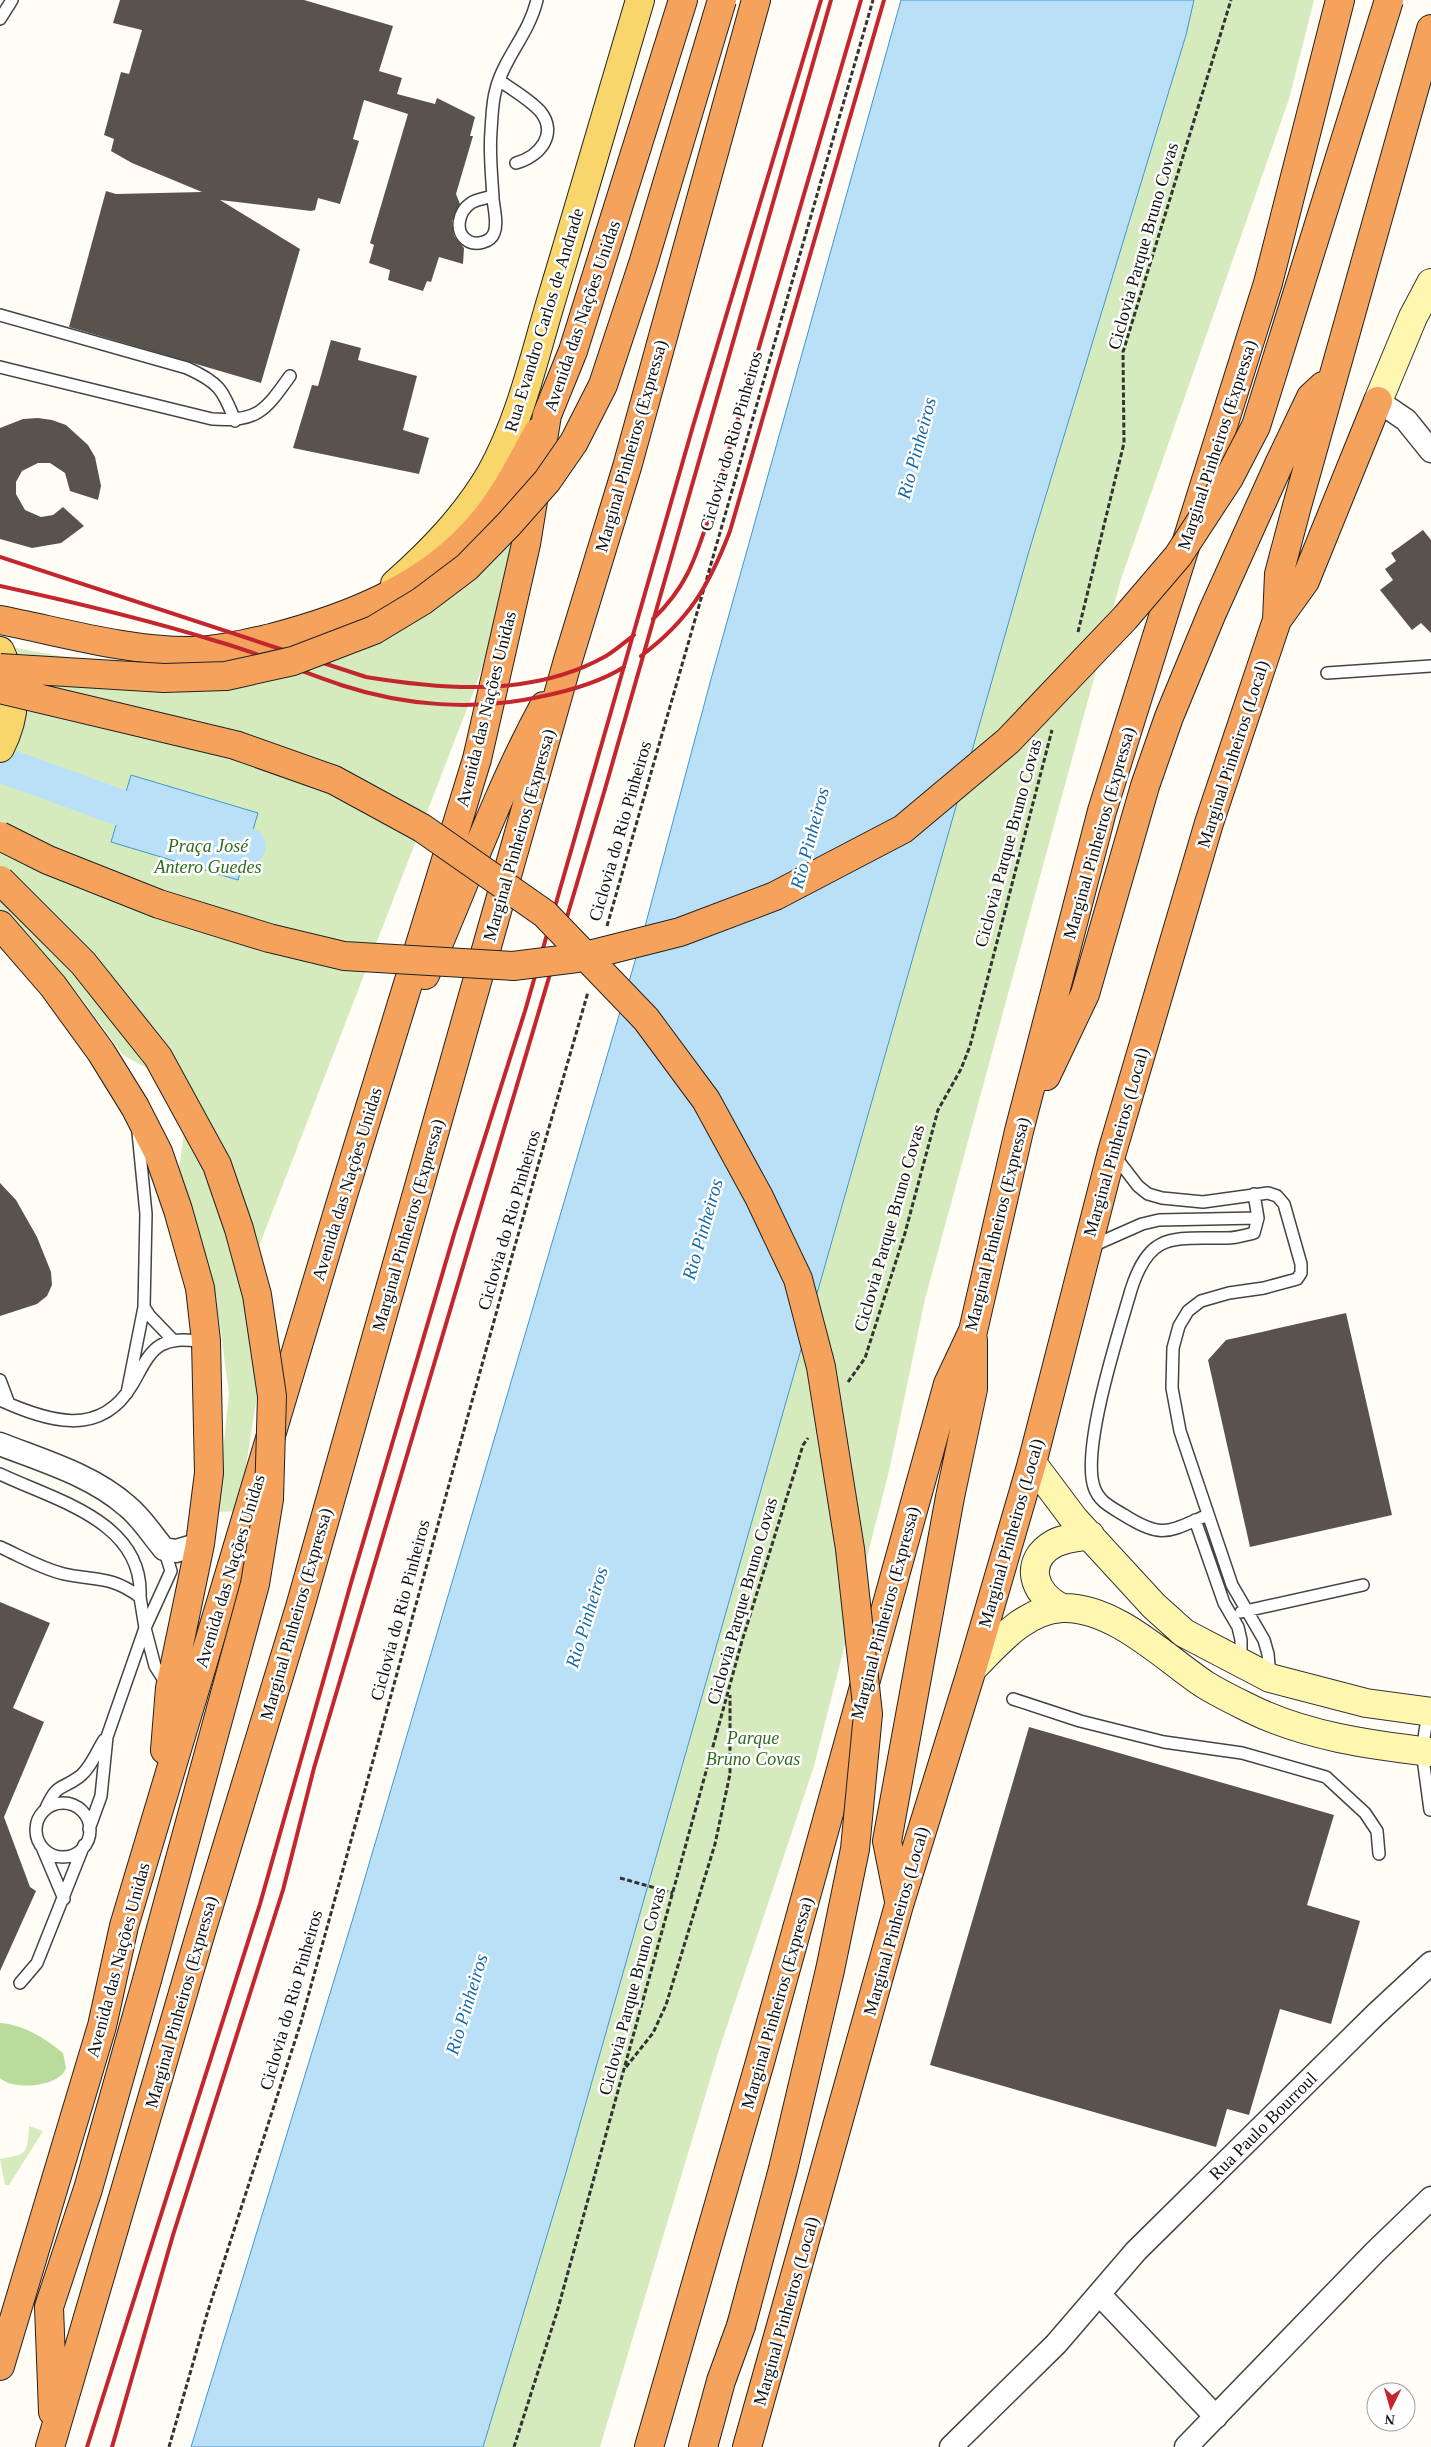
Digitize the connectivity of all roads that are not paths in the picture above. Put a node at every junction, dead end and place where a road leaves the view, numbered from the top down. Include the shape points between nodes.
1 (12, 0) edge
2 (537, 0) edge
3 (640, 0) edge
4 (683, 0) edge
5 (722, 0) edge
6 (756, 0) edge
7 (1340, 0) edge
8 (1389, 0) edge
9 (0, 19) edge
10 (1431, 29) edge
11 (500, 81) junction
12 (516, 163) dead end
13 (493, 196) dead end
14 (1431, 283) edge
15 (0, 315) edge
16 (0, 367) edge
17 (290, 376) dead end
18 (1333, 376) junction
19 (1378, 401) junction
20 (547, 415) junction
21 (235, 420) junction
22 (1431, 451) edge
23 (378, 601) junction
24 (0, 620) edge
25 (1277, 620) junction
26 (0, 651) edge
27 (568, 660) junction
28 (1431, 666) edge
29 (0, 668) edge
30 (1327, 672) dead end
31 (0, 689) edge
32 (5, 738) edge
33 (0, 836) edge
34 (0, 880) edge
35 (0, 925) edge
36 (376, 1085) junction
37 (136, 1107) junction
38 (1020, 1131) junction
39 (1112, 1152) junction
40 (1254, 1194) junction
41 (1258, 1218) junction
42 (1086, 1249) junction
43 (144, 1306) junction
44 (973, 1331) junction
45 (173, 1340) junction
46 (206, 1341) junction
47 (0, 1380) edge
48 (127, 1393) junction
49 (4, 1402) edge
50 (0, 1444) edge
51 (1032, 1463) junction
52 (0, 1474) edge
53 (1208, 1515) junction
54 (1195, 1520) junction
55 (1090, 1535) junction
56 (200, 1544) junction
57 (0, 1547) edge
58 (164, 1549) junction
59 (1363, 1584) dead end
60 (140, 1597) junction
61 (1062, 1608) junction
62 (1246, 1610) junction
63 (1231, 1614) junction
64 (145, 1628) junction
65 (1241, 1664) junction
66 (972, 1668) junction
67 (1270, 1678) junction
68 (170, 1688) junction
69 (1013, 1699) dead end
70 (1429, 1712) edge
71 (107, 1737) junction
72 (1426, 1752) edge
73 (161, 1804) junction
74 (46, 1808) junction
75 (1430, 1810) edge
76 (89, 1829) junction
77 (84, 1845) junction
78 (42, 1846) junction
79 (1379, 1854) dead end
80 (64, 1899) junction
81 (899, 1905) junction
82 (1431, 1963) edge
83 (20, 1983) dead end
84 (1431, 2198) edge
85 (1100, 2295) junction
86 (0, 2366) edge
87 (721, 2381) junction
88 (1216, 2417) junction
89 (52, 2441) edge
90 (649, 2447) edge
91 (686, 2447) edge
92 (703, 2447) edge
93 (747, 2447) edge
94 (951, 2447) edge
95 (1186, 2447) edge

1 - 9 lane
2 - 11 lane via 534,15
3 - 23 main road, Rua Evandro Carlos de Andrade via 508,435 491,472 471,504 446,534
4 - 20 highway, Avenida das Nações Unidas via 573,351
5 - 29 highway, bridge via 603,385 574,442 547,481 467,567 422,601 374,630 293,661 226,676 164,678
6 - 27 highway, Marginal Pinheiros (Expressa) via 627,467
7 - 38 highway, Marginal Pinheiros (Expressa) via 1268,283 1102,811
8 - 33 highway, bridge via 1256,426 1229,478 1178,556 1125,618 1008,742 903,829 774,896 680,932 577,958 513,966 344,956 268,938 150,900 48,860
10 - 18 highway
11 - 12 lane via 540,112 546,126 547,140 540,151 528,160
11 - 13 lane via 496,89 491,132
14 - 19 street
15 - 21 lane via 203,375 216,384 226,398
16 - 21 lane via 212,419
17 - 21 lane via 270,404 256,415
18 - 25 highway via 1279,574
18 - 38 highway via 1311,397 1208,621 1144,786 1086,994
19 - 22 street via 1406,420
19 - 25 highway via 1305,581
20 - 23 highway via 481,524 450,555
20 - 36 highway, Avenida das Nações Unidas via 526,544 477,759
23 - 24 highway via 294,632 243,644 191,651 148,649
25 - 39 highway, Marginal Pinheiros (Local) via 1209,823
26 - 32 main road via 10,674 13,700
27 - 36 highway via 513,764 473,856 453,912
27 - 89 highway, Marginal Pinheiros (Expressa) via 300,1607
28 - 30 lane
31 - 87 highway, bridge via 235,745 334,780 422,828 545,914 646,1019 706,1100 760,1197 798,1279 823,1377 850,1550 868,1714 855,1849 830,1970 783,2169 741,2326
34 - 89 highway, bridge via 83,963 158,1057 217,1165 257,1295 272,1396 269,1499 255,1584 88,2190 49,2307
35 - 37 highway via 53,986
36 - 73 highway, Avenida das Nações Unidas
37 - 43 lane via 146,1214
37 - 46 highway via 158,1152 178,1210 200,1288
38 - 44 highway, Marginal Pinheiros (Expressa)
39 - 40 lane via 1148,1194 1203,1202
39 - 42 highway, Marginal Pinheiros (Local)
40 - 41 lane
40 - 53 lane via 1277,1196 1284,1204 1301,1273 1297,1279 1200,1302 1188,1311 1179,1326 1173,1348 1172,1388 1180,1431
41 - 42 lane via 1159,1220 1142,1224
41 - 54 lane via 1254,1233 1229,1238 1168,1240 1147,1256 1137,1270 1096,1421 1092,1474 1101,1501 1158,1532 1180,1528
42 - 51 highway, Marginal Pinheiros (Local)
43 - 45 lane via 149,1316
43 - 48 lane
44 - 81 highway via 973,1388 887,1841
44 - 90 highway, Marginal Pinheiros (Expressa) via 948,1384 758,2072
45 - 46 lane
45 - 48 lane via 152,1352
46 - 56 highway via 209,1473
47 - 49 lane
48 - 49 lane via 104,1413 80,1421 54,1420
50 - 58 street via 70,1471 116,1496
51 - 55 street via 1059,1501
51 - 66 highway, Marginal Pinheiros (Local)
52 - 60 lane via 93,1516 110,1529 134,1561
53 - 54 lane
53 - 62 lane via 1232,1585
54 - 63 lane via 1224,1603
55 - 61 street via 1056,1542 1037,1561 1035,1581 1038,1589 1048,1601
55 - 65 street via 1154,1606 1184,1632
56 - 58 street via 176,1551
56 - 68 highway
57 - 60 lane via 65,1574 123,1585
58 - 64 lane via 171,1571
59 - 62 lane
60 - 64 lane
61 - 66 street via 1048,1610 1026,1620
61 - 72 street via 1104,1618 1138,1636 1205,1684 1292,1727
62 - 63 lane
62 - 67 lane via 1264,1640
63 - 65 lane via 1241,1640
64 - 68 lane via 160,1677
64 - 71 lane
65 - 67 street
66 - 81 highway, Marginal Pinheiros (Local)
67 - 70 street via 1366,1703
68 - 73 highway
69 - 79 lane via 1090,1724 1164,1742 1242,1753 1326,1777 1369,1819 1377,1831
70 - 72 lane
71 - 74 lane via 85,1771 53,1792
71 - 76 lane via 101,1796
72 - 75 lane
73 - 86 highway, Avenida das Nações Unidas via 124,1926 102,2026
74 - 76 lane via 62,1803 76,1806 86,1816
74 - 78 lane via 37,1822
76 - 77 lane
77 - 78 lane via 65,1856 56,1856
77 - 80 lane
78 - 80 lane
80 - 83 lane via 37,1963
81 - 93 highway, Marginal Pinheiros (Local)
82 - 85 street, Rua Paulo Bourroul via 1136,2251
84 - 88 street
85 - 88 street
85 - 94 street, Rua Paulo Bourroul via 1056,2344
87 - 91 highway
87 - 92 highway
88 - 95 street

